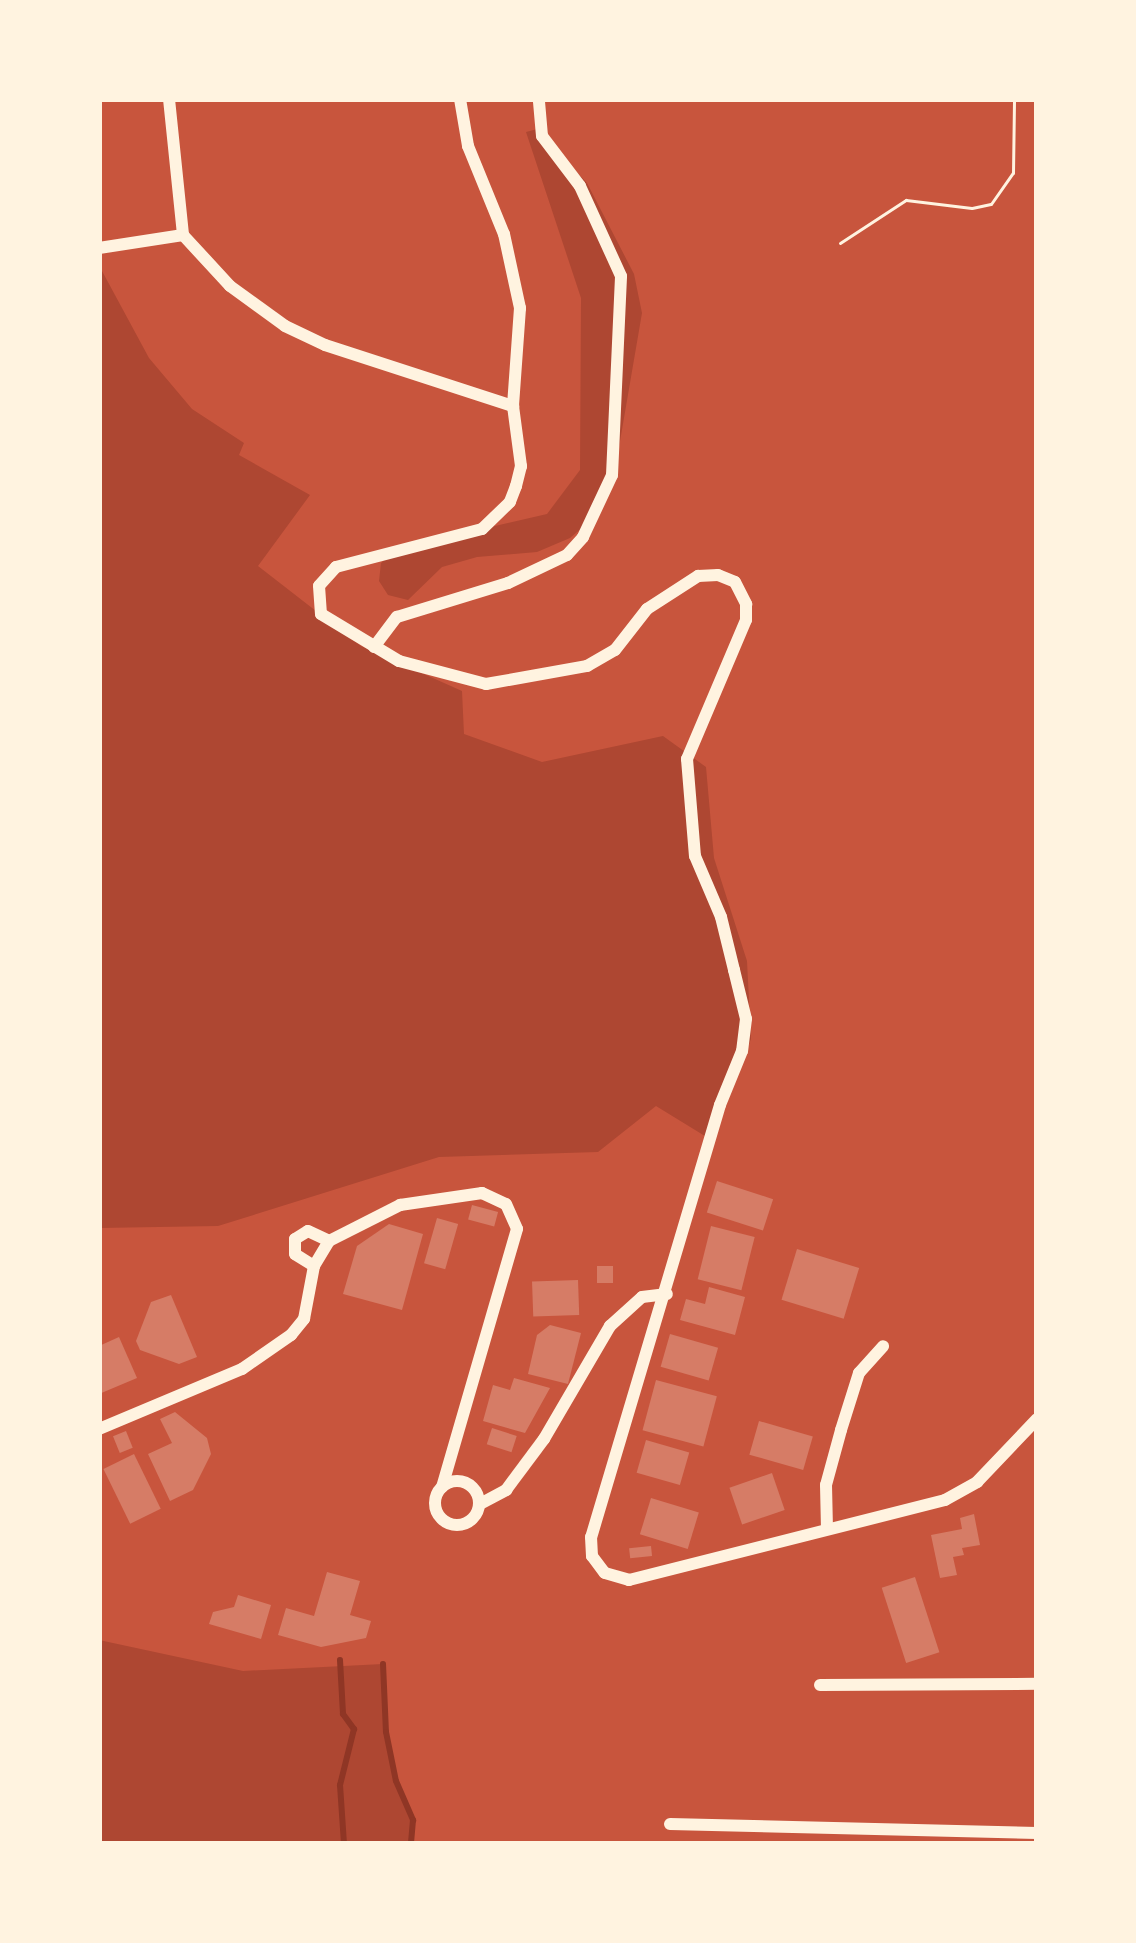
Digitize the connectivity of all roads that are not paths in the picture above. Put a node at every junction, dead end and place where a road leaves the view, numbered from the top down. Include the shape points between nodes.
1 (169, 99) edge
2 (460, 99) edge
3 (539, 99) edge
4 (183, 235) junction
5 (99, 248) edge
6 (513, 406) junction
7 (374, 647) junction
8 (329, 1241) junction
9 (314, 1266) junction
10 (667, 1294) junction
11 (883, 1346) dead end
12 (1037, 1419) edge
13 (99, 1429) edge
14 (450, 1465) junction
15 (442, 1487) junction
16 (473, 1492) junction
17 (827, 1529) junction
18 (1037, 1684) edge
19 (820, 1685) dead end
20 (670, 1824) dead end
21 (1037, 1833) edge

1 - 4 street
2 - 6 street via 520,308
3 - 7 street via 542,136 580,186 621,276 612,476 566,555 508,583 397,616
4 - 5 street
4 - 6 street via 230,286 285,326
6 - 7 street via 521,466 498,516 482,529 336,566 324,577 316,596 322,614
7 - 10 street via 486,684 550,676 615,650 646,609 698,577 718,575 742,590 746,620 687,759 695,856 721,917 746,1019
8 - 9 street
8 - 9 street via 308,1231 295,1239 296,1255
8 - 14 street via 400,1205 461,1193 492,1195 512,1212 515,1244
9 - 13 street via 304,1319 266,1355
10 - 16 street via 642,1297 610,1326 506,1490
10 - 17 street via 591,1537 596,1566 629,1580
11 - 17 street via 859,1373 841,1430 826,1485
12 - 17 street via 977,1482 945,1500
14 - 15 street
14 - 16 street
15 - 16 street
15 - 16 street via 435,1507 449,1524 470,1521
18 - 19 street
20 - 21 street

